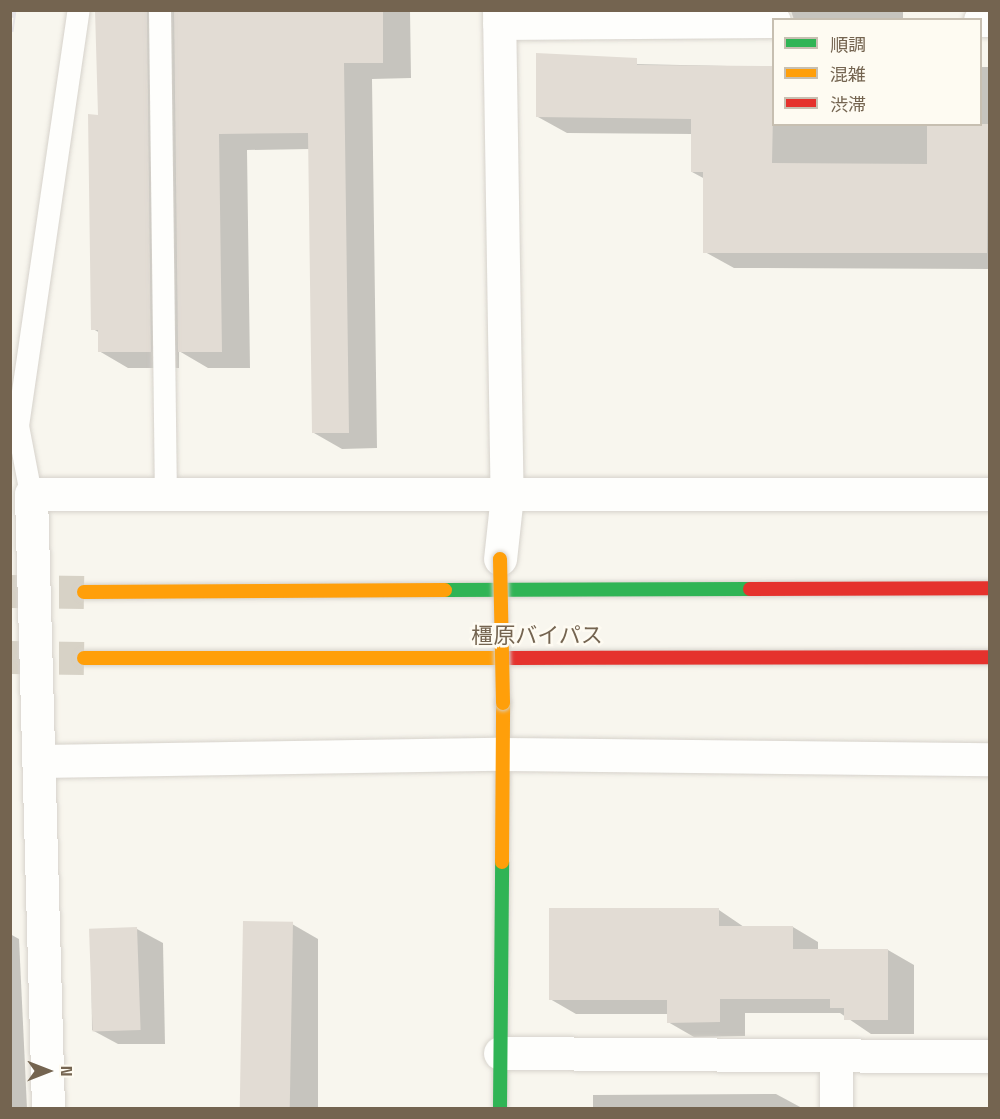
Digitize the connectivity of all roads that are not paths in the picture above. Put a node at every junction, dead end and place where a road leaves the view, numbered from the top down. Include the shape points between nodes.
1 (79, 10) edge
2 (160, 10) edge
3 (499, 16) edge
4 (772, 21) edge
5 (31, 494) junction
6 (990, 494) edge
7 (166, 495) junction
8 (507, 495) junction
9 (500, 559) joint
10 (990, 588) edge
11 (84, 592) tunnel mouth
12 (990, 657) edge
13 (84, 658) tunnel mouth
14 (499, 754) junction
15 (990, 759) edge
16 (40, 761) junction
17 (500, 1053) junction
18 (990, 1056) edge
19 (836, 1057) junction
20 (48, 1108) edge
21 (500, 1108) edge
22 (836, 1108) edge

1 - 5 lane via 18,426
2 - 7 lane
3 - 4 street
3 - 8 street
5 - 7 street
5 - 16 street
6 - 8 street
7 - 8 street
8 - 9 street
9 - 14 main road, bridge via 503,703
10 - 11 main road, 橿原バイパス
12 - 13 main road, 橿原バイパス
14 - 15 street
14 - 16 street
14 - 17 main road
16 - 20 street
17 - 19 street
17 - 21 main road
18 - 19 street
19 - 22 street

